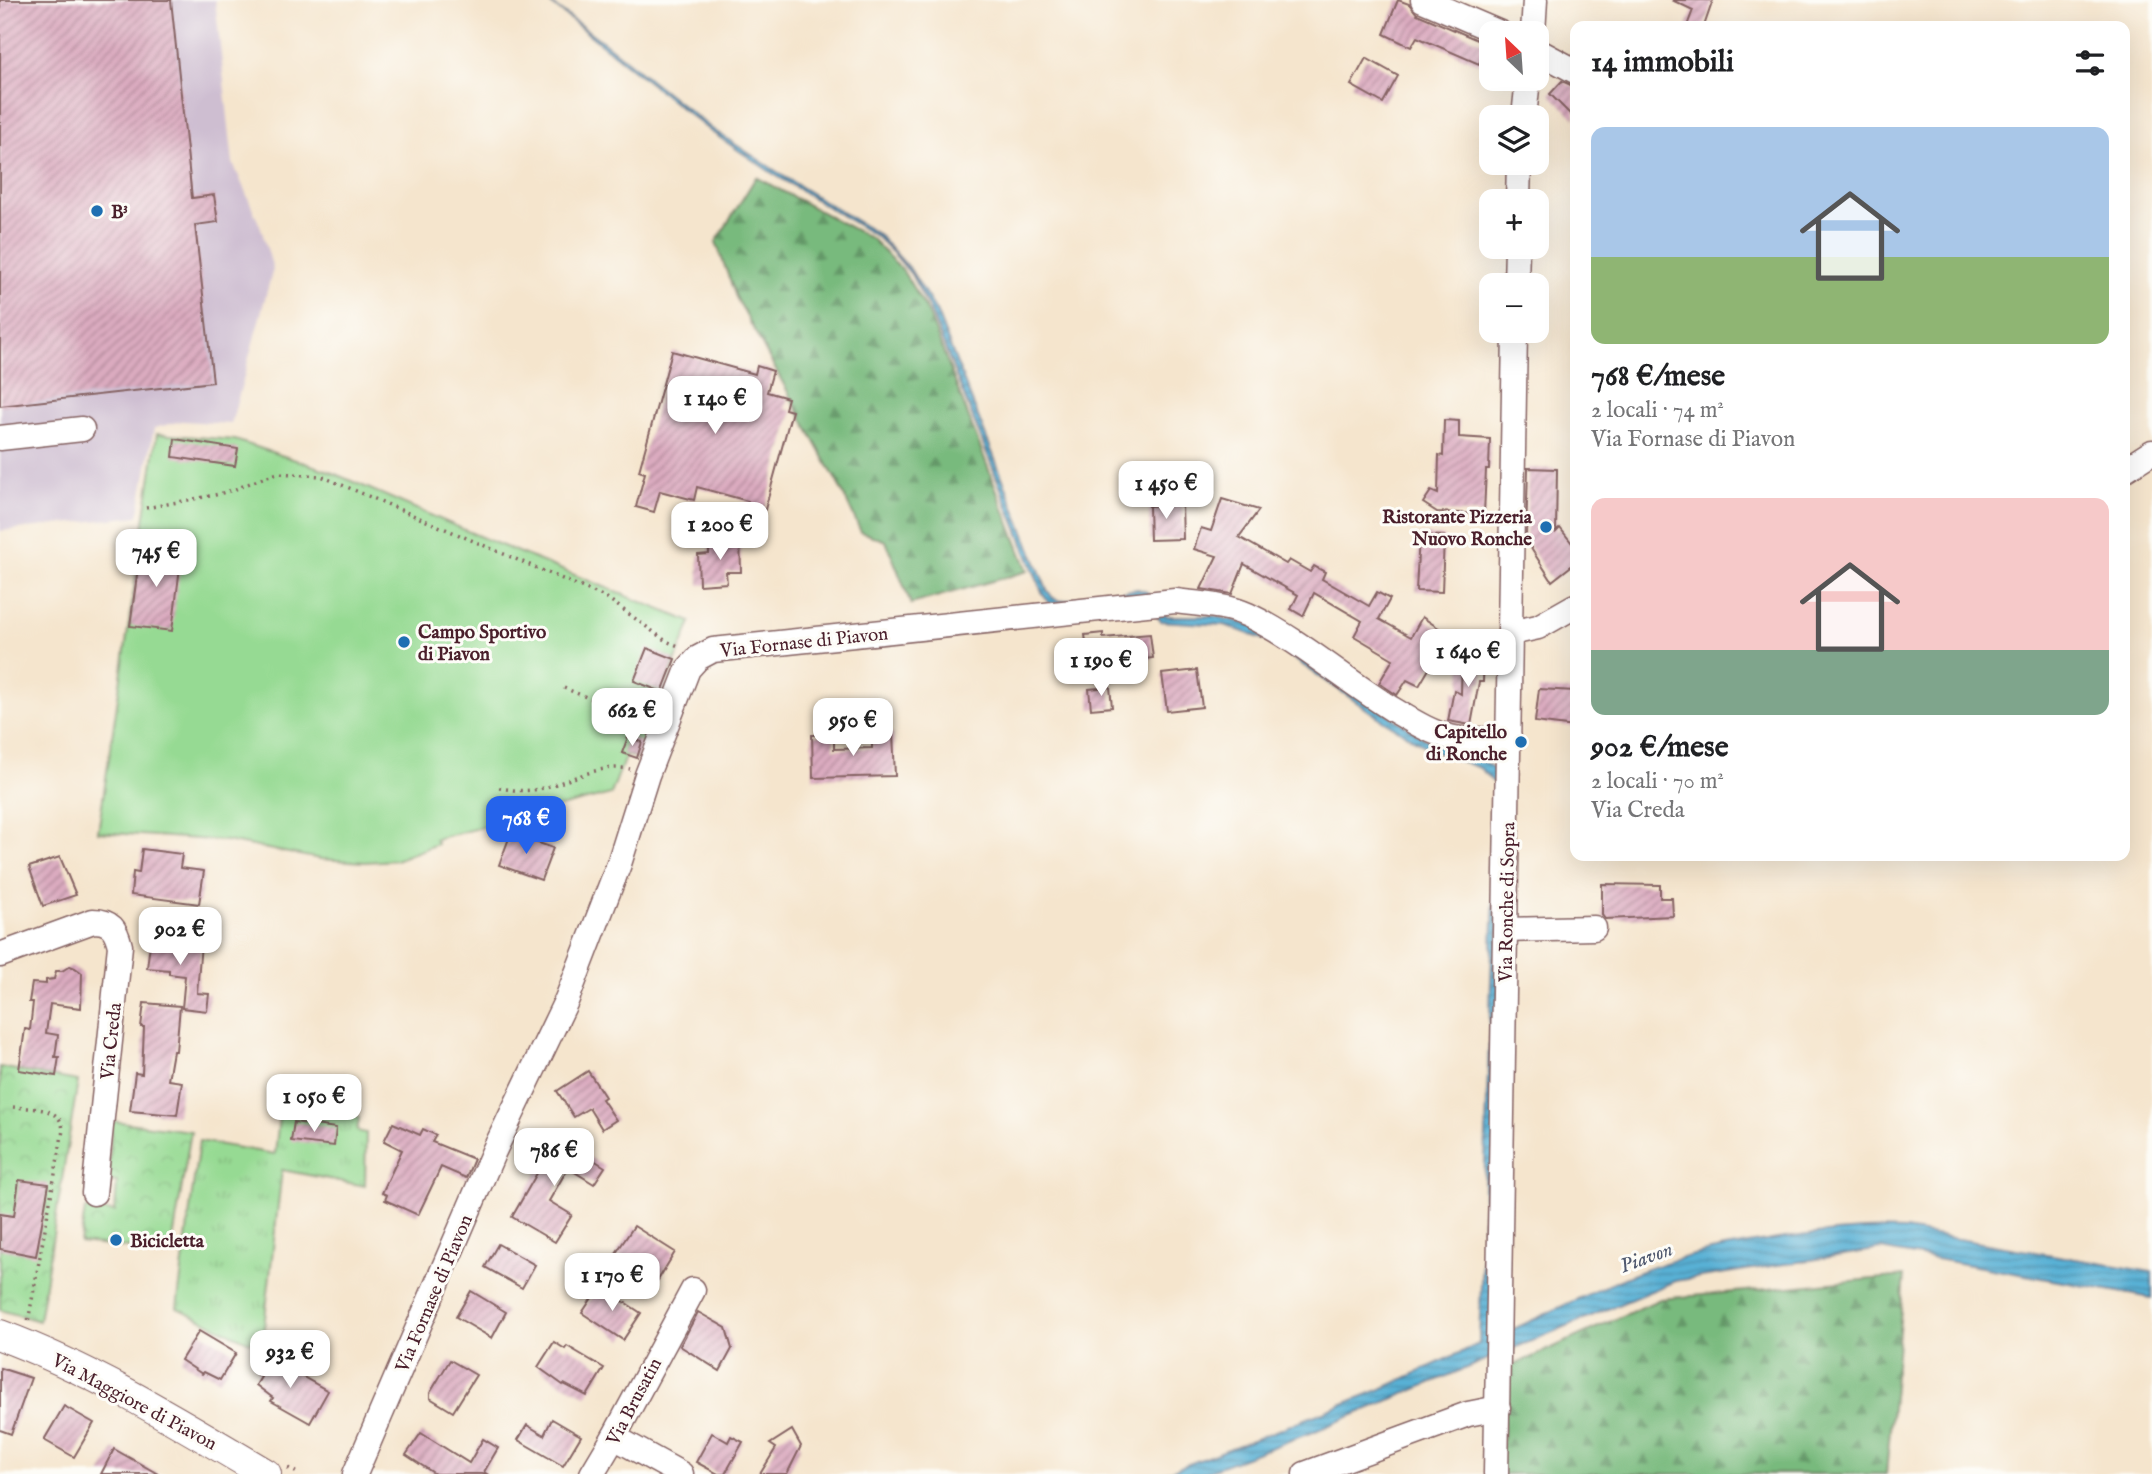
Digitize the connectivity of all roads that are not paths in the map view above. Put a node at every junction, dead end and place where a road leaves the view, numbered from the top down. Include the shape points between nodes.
1 (1423, 0) edge
2 (1535, 0) edge
3 (1534, 21) edge
4 (1479, 24) edge
5 (1549, 57) edge
6 (1570, 68) edge
7 (1515, 343) edge
8 (82, 429) dead end
9 (0, 438) edge
10 (2152, 452) edge
11 (2130, 466) edge
12 (1570, 609) edge
13 (1511, 634) junction
14 (1509, 738) junction
15 (1594, 928) dead end
16 (1506, 930) junction
17 (0, 955) edge
18 (94, 1193) dead end
19 (693, 1290) dead end
20 (13, 1333) edge
21 (1497, 1408) junction
22 (614, 1437) junction
23 (266, 1474) edge
24 (355, 1474) edge
25 (592, 1474) edge
26 (681, 1474) edge
27 (1305, 1474) edge
28 (1496, 1474) edge

1 - 4 street
2 - 3 street
5 - 6 street
7 - 13 street, Via Ronche di Sopra
8 - 9 street
10 - 11 street
12 - 13 street via 1538,627
13 - 14 street, Via Ronche di Sopra
14 - 16 street, Via Ronche di Sopra
14 - 24 street, Via Fornase di Piavon via 1460,739 1435,732 1246,614 1175,601 713,650 694,661 647,775 619,864 567,999 494,1151
15 - 16 street
16 - 21 street, Via Ronche di Sopra
17 - 18 street, Via Creda via 93,921 104,921 117,932 120,946
19 - 22 street, Via Brusatin
20 - 23 main road, Via Maggiore di Piavon
21 - 27 street via 1468,1414
21 - 28 street, Via Ronche di Sopra
22 - 25 street, Via Brusatin
22 - 26 street

